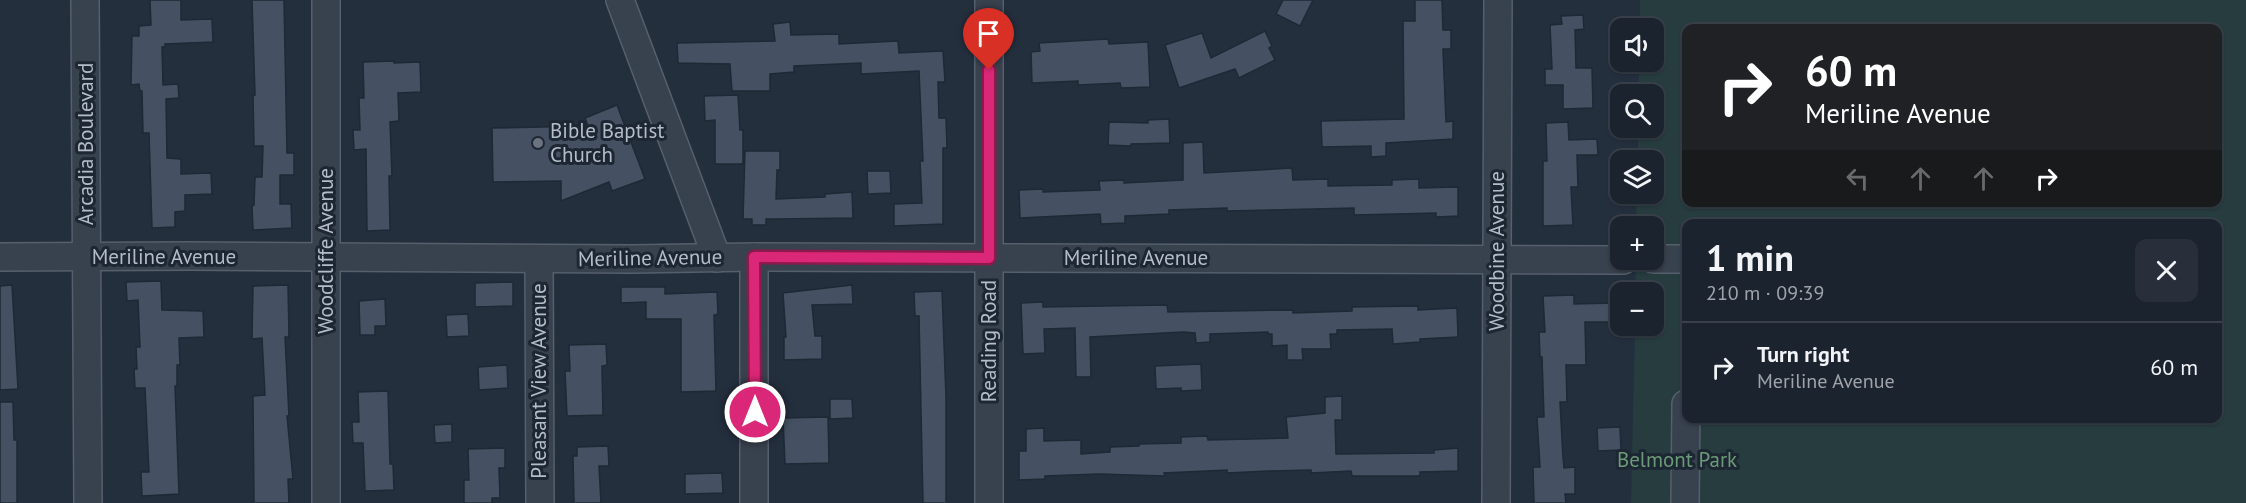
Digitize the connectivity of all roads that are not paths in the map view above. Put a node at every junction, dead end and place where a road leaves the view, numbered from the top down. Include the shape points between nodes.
1 (85, 0) edge
2 (326, 0) edge
3 (620, 0) edge
4 (989, 0) edge
5 (1498, 0) edge
6 (0, 257) edge
7 (86, 257) junction
8 (754, 257) junction
9 (326, 258) junction
10 (717, 258) junction
11 (989, 258) junction
12 (539, 259) junction
13 (1664, 259) edge
14 (1682, 259) edge
15 (1496, 260) junction
16 (1610, 260) edge
17 (1686, 423) edge
18 (88, 503) edge
19 (326, 503) edge
20 (540, 503) edge
21 (754, 503) edge
22 (989, 503) edge
23 (1496, 503) edge
24 (1685, 503) edge

1 - 7 street, Arcadia Boulevard
2 - 9 street, Woodcliffe Avenue
3 - 10 street
4 - 11 street, Reading Road
5 - 15 street, Woodbine Avenue
6 - 7 street, Meriline Avenue
7 - 9 street, Meriline Avenue
7 - 18 street, Arcadia Boulevard
8 - 10 street, Meriline Avenue
8 - 11 street, Meriline Avenue
8 - 21 street
9 - 12 street, Meriline Avenue
9 - 19 street, Woodcliffe Avenue
10 - 12 street, Meriline Avenue
11 - 15 street, Meriline Avenue
11 - 22 street, Reading Road
12 - 20 street, Pleasant View Avenue
13 - 14 street
15 - 16 street, Meriline Avenue
15 - 23 street, Woodbine Avenue
17 - 24 street

